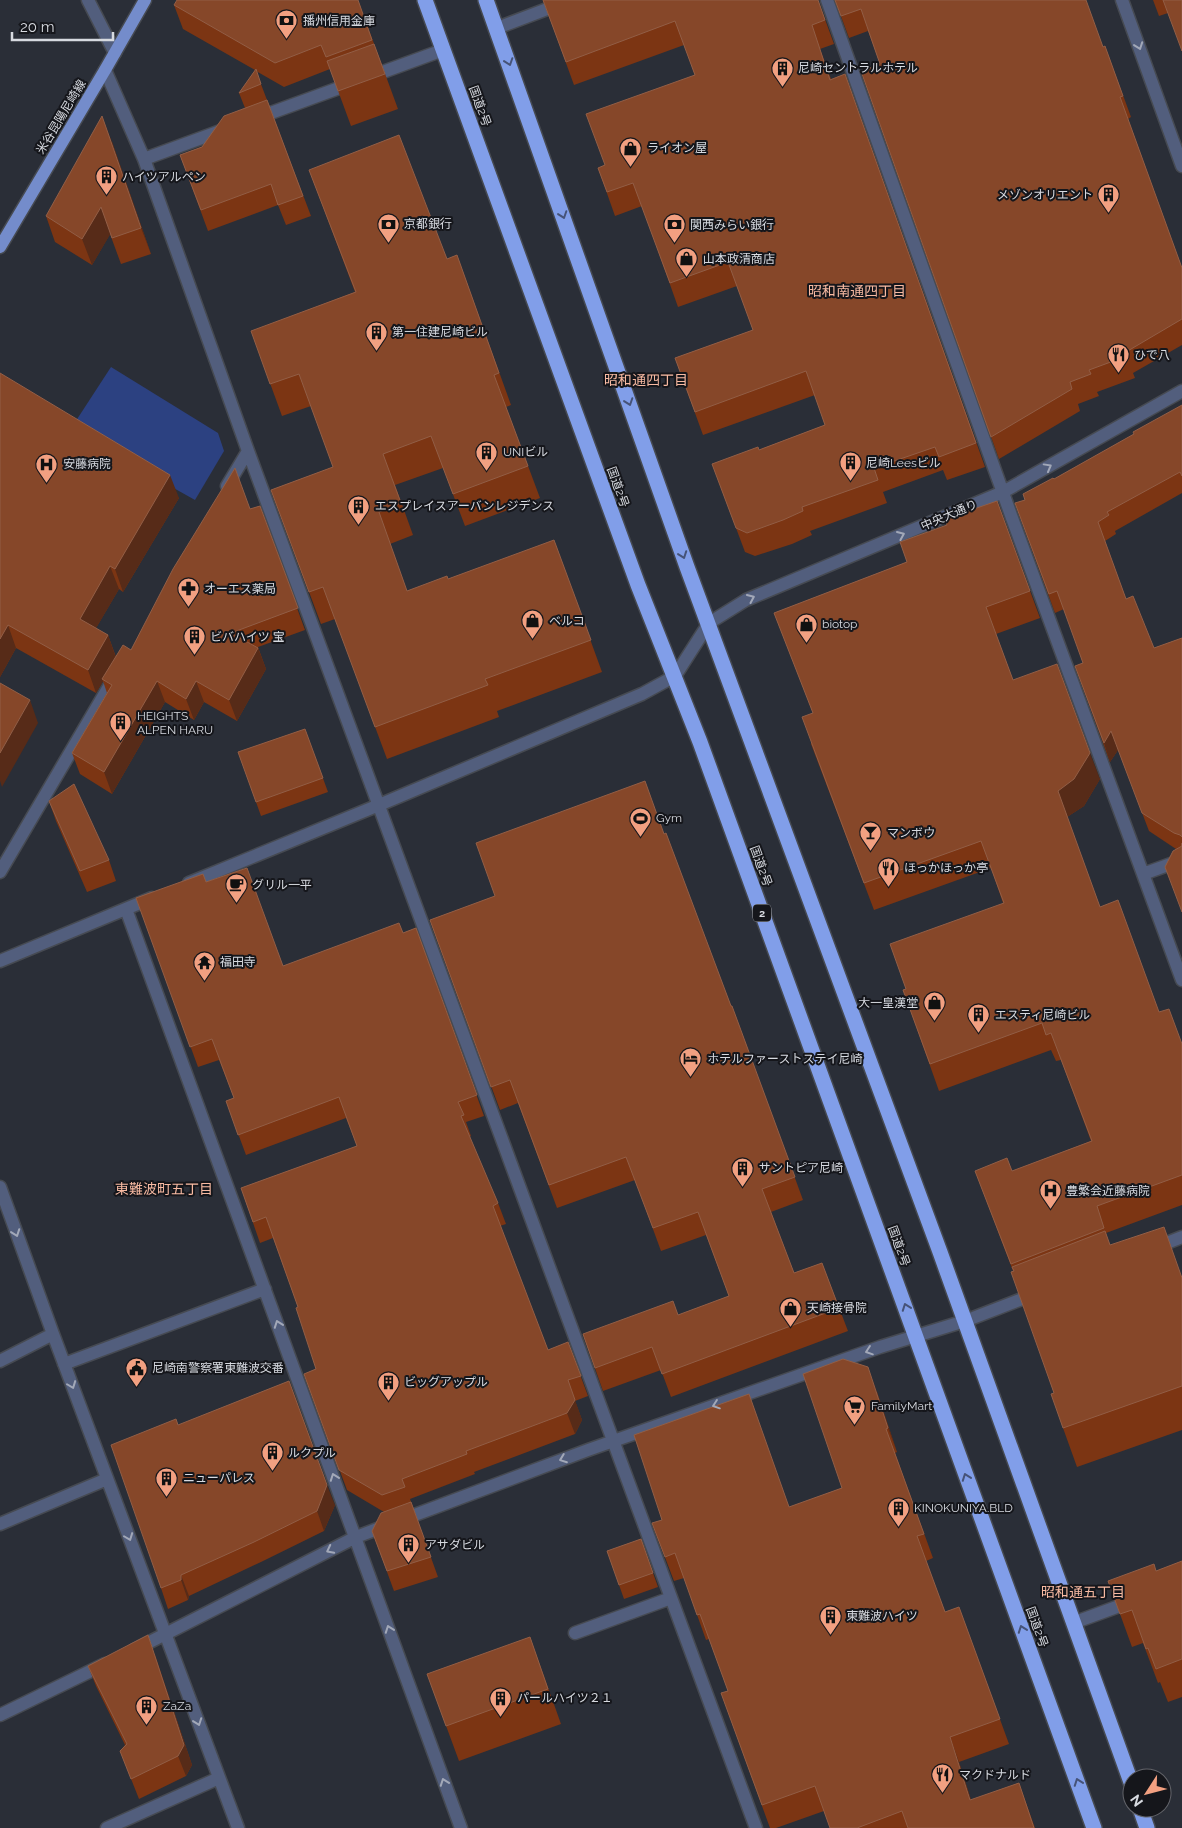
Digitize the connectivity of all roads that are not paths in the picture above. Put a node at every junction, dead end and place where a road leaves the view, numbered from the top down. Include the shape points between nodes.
1 (88, 0) edge
2 (145, 0) edge
3 (425, 0) edge
4 (486, 0) edge
5 (571, 0) edge
6 (828, 0) edge
7 (1122, 0) edge
8 (496, 28) junction
9 (443, 50) junction
10 (115, 53) junction
11 (106, 70) junction
12 (144, 159) junction
13 (1182, 166) edge
14 (0, 247) edge
15 (1182, 391) edge
16 (248, 451) junction
17 (1003, 492) junction
18 (222, 494) edge
19 (709, 623) junction
20 (121, 666) edge
21 (675, 676) junction
22 (379, 805) junction
23 (1182, 860) edge
24 (0, 872) edge
25 (1143, 874) junction
26 (180, 886) edge
27 (162, 894) edge
28 (126, 908) junction
29 (0, 961) edge
30 (1182, 980) edge
31 (0, 1187) edge
32 (1182, 1237) edge
33 (1146, 1251) edge
34 (266, 1289) junction
35 (1048, 1289) edge
36 (965, 1321) junction
37 (53, 1334) junction
38 (916, 1336) junction
39 (0, 1361) edge
40 (64, 1364) junction
41 (613, 1441) junction
42 (107, 1479) junction
43 (0, 1524) edge
44 (356, 1537) junction
45 (1149, 1595) edge
46 (671, 1598) junction
47 (1073, 1623) junction
48 (575, 1633) dead end
49 (166, 1634) junction
50 (0, 1715) edge
51 (1126, 1768) edge
52 (219, 1778) junction
53 (107, 1828) edge
54 (238, 1828) edge
55 (461, 1828) edge
56 (756, 1828) edge
57 (1094, 1828) edge

1 - 10 street
2 - 10 main road, 米谷昆陽尼崎線
3 - 9 highway, 国道2号 / 2
4 - 8 highway
5 - 8 street
6 - 17 street
7 -> 13 street
8 -> 19 highway
9 - 12 street
9 - 21 highway, 国道2号 / 2 via 631,567
10 - 11 main road, 米谷昆陽尼崎線
11 - 12 street
11 - 14 main road, 米谷昆陽尼崎線
12 - 16 street
17 -> 15 street, 中央大通り
16 - 18 street
16 - 22 street
19 -> 17 street, 中央大通り via 746,600
17 - 25 street
19 - 21 street
19 - 36 highway
20 - 24 street
21 - 22 street via 642,694
38 -> 21 highway, 国道2号 / 2
22 - 26 street
22 - 41 street
23 - 25 street
25 - 30 street
27 - 28 street
28 - 29 street
28 - 34 street
31 -> 37 street
32 - 33 street
34 - 40 street
44 -> 34 street
35 - 36 street
36 - 38 street
36 - 47 highway
37 - 39 street
37 - 40 street
38 -> 41 street
57 -> 38 highway, 国道2号 / 2
40 -> 42 street
41 -> 44 street
41 - 46 street
42 - 43 street
42 -> 49 street
44 -> 49 street
55 -> 44 street
45 - 47 street
46 - 48 street
46 - 56 street
47 - 51 highway
49 - 50 street
49 -> 52 street
52 - 53 street
52 - 54 street

